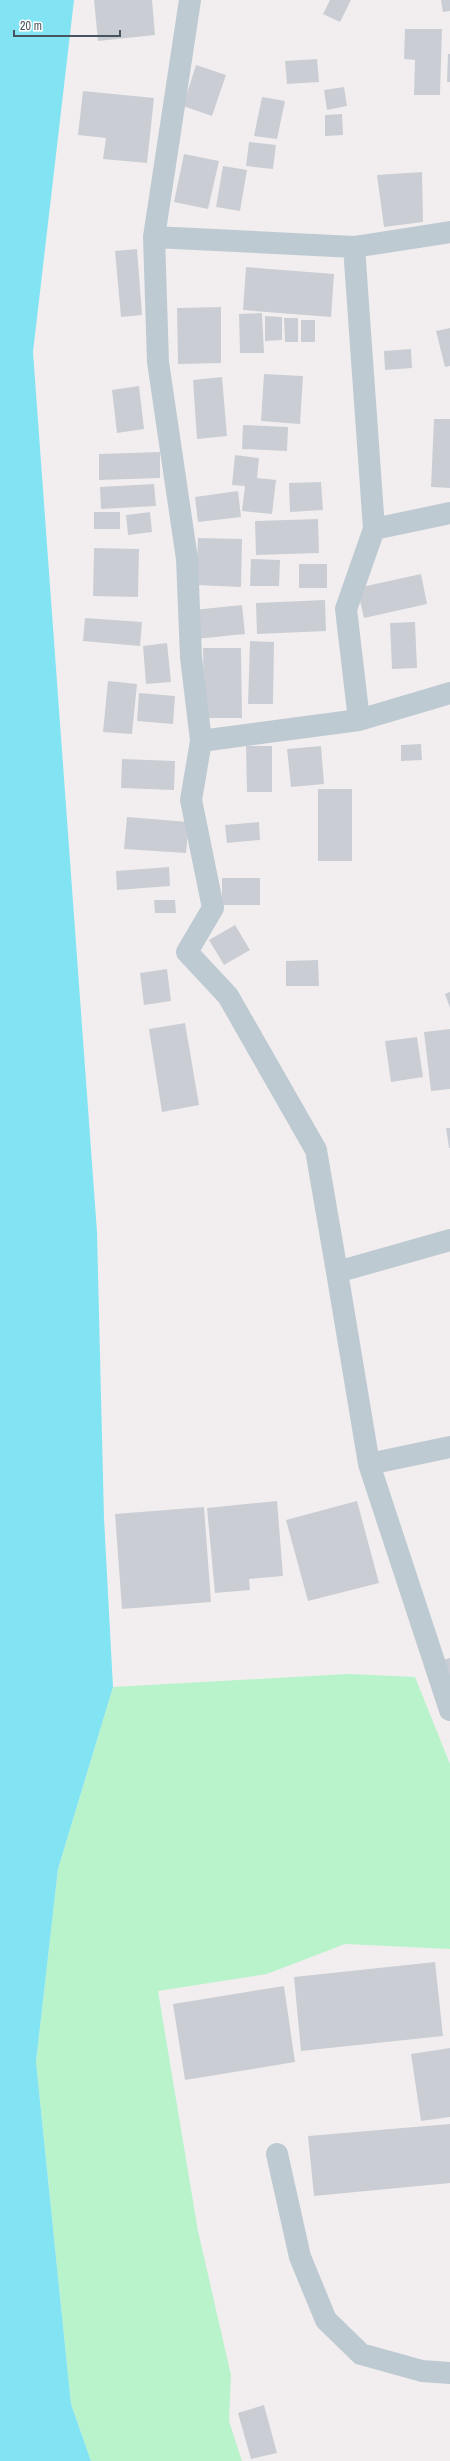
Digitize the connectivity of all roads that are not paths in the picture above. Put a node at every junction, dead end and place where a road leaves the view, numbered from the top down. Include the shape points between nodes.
1 (190, 0) edge
2 (450, 232) edge
3 (154, 237) junction
4 (354, 247) junction
5 (450, 513) edge
6 (374, 529) junction
7 (450, 693) edge
8 (359, 720) junction
9 (201, 741) junction
10 (450, 1240) edge
11 (337, 1272) junction
12 (450, 1447) edge
13 (369, 1464) junction
14 (450, 1710) edge
15 (277, 2154) dead end
16 (450, 2373) edge

1 - 3 street
2 - 4 street
3 - 4 street
3 - 9 street via 158,362 187,559 191,656
4 - 6 street
5 - 6 street
6 - 8 street via 346,609
7 - 8 street
8 - 9 street
9 - 11 street via 191,800 213,908 187,952 228,996 316,1150
10 - 11 street
11 - 13 street
12 - 13 street
13 - 14 street
15 - 16 street via 300,2256 326,2320 361,2354 422,2371

